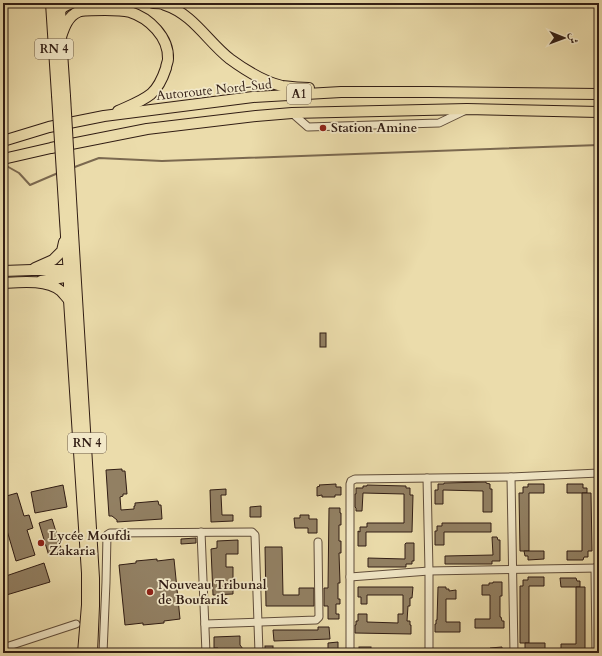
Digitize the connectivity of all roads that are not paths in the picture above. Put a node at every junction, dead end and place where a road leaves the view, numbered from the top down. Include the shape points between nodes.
1 (72, 3) edge
2 (153, 3) edge
3 (163, 4) edge
4 (56, 5) edge
5 (78, 12) junction
6 (61, 37) junction
7 (341, 92) junction
8 (599, 94) edge
9 (61, 96) junction
10 (467, 109) junction
11 (599, 112) edge
12 (292, 113) junction
13 (104, 116) junction
14 (3, 141) edge
15 (3, 160) edge
16 (70, 234) junction
17 (75, 263) junction
18 (32, 270) junction
19 (3, 271) edge
20 (69, 274) junction
21 (36, 282) junction
22 (3, 283) edge
23 (77, 289) junction
24 (69, 300) junction
25 (599, 473) edge
26 (511, 477) junction
27 (427, 478) junction
28 (201, 532) junction
29 (318, 542) dead end
30 (597, 568) edge
31 (512, 569) junction
32 (429, 570) junction
33 (597, 576) edge
34 (350, 577) junction
35 (258, 622) junction
36 (76, 624) dead end
37 (205, 624) junction
38 (3, 648) edge
39 (82, 650) edge
40 (92, 653) edge
41 (102, 653) edge
42 (206, 653) edge
43 (259, 653) edge
44 (350, 653) edge
45 (429, 653) edge
46 (514, 653) edge
47 (596, 653) edge

1 - 4 highway
2 - 3 highway
3 - 7 highway via 185,15 231,60 267,82
4 - 5 highway via 67,12
4 - 6 highway, RN 4
4 - 9 highway, RN 4 via 52,25
5 - 6 highway via 65,25
5 - 13 highway via 130,12 152,25 165,44 168,59 164,74 151,94
6 - 9 highway, RN 4
7 - 8 highway, Autoroute Nord-Sud / A1
7 - 13 highway, Autoroute Nord-Sud / A1 via 253,97
9 - 16 highway, RN 4, bridge
10 - 11 highway, A1
10 - 12 highway, A1
10 - 12 street via 440,123 308,127
12 - 15 highway, A1 via 147,129
13 - 14 highway, Autoroute Nord-Sud / A1 via 49,127
16 - 17 highway, RN 4
16 - 18 highway via 58,256
16 - 20 highway, RN 4
17 - 20 highway
17 - 23 highway, RN 4
18 - 19 highway
18 - 20 highway via 63,270
20 - 21 highway
20 - 23 highway
20 - 24 highway, RN 4
21 - 22 highway
21 - 24 highway via 51,285
23 - 40 highway, RN 4 via 94,578
24 - 39 highway, RN 4 via 87,573 87,605
25 - 26 street
26 - 27 street
26 - 31 street
27 - 32 street
27 - 34 street via 351,481
28 - 35 street via 252,532 255,535
28 - 37 street
28 - 41 street via 107,535
29 - 35 street via 318,619
30 - 31 street
30 - 33 street
31 - 32 street
31 - 46 street
32 - 34 street
32 - 45 street
33 - 47 street
34 - 44 street
35 - 37 street
35 - 43 street
36 - 38 street
37 - 42 street

